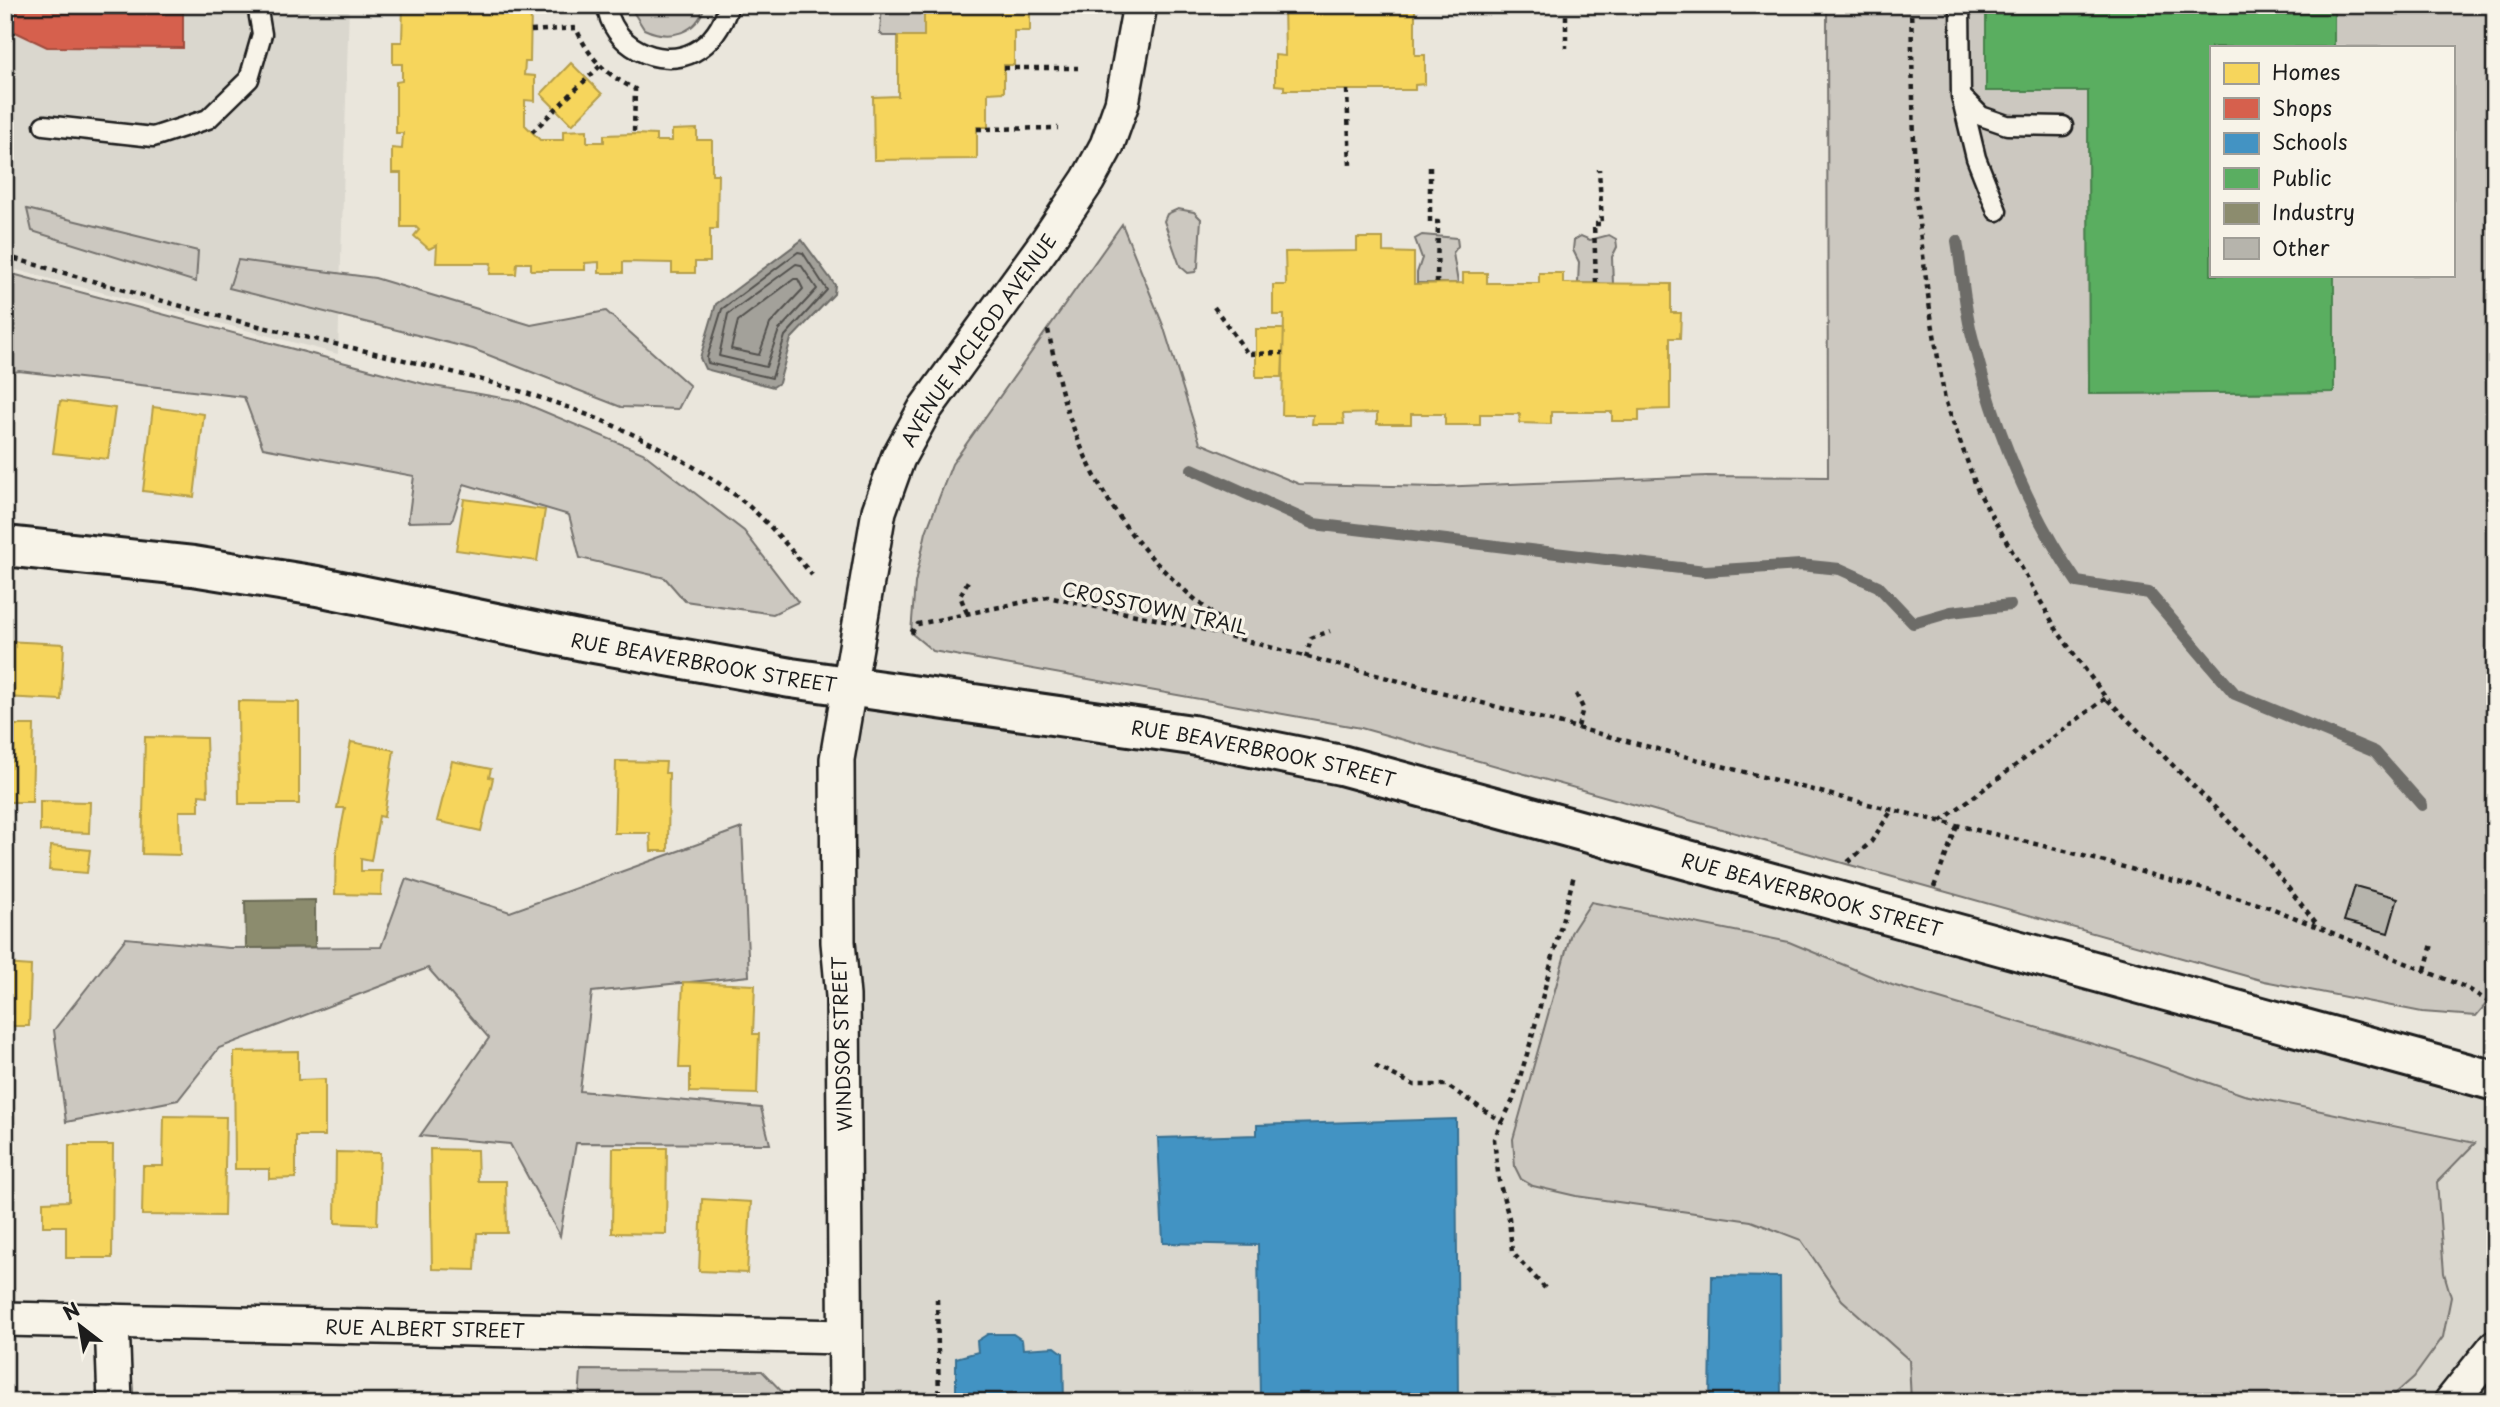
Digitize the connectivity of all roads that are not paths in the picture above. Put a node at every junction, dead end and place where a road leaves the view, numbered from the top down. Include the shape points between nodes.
1 (257, 5) edge
2 (607, 5) edge
3 (729, 5) edge
4 (1140, 5) edge
5 (1960, 5) edge
6 (1961, 96) junction
7 (44, 125) dead end
8 (2063, 126) dead end
9 (1997, 211) dead end
10 (5, 546) edge
11 (849, 687) junction
12 (2495, 1081) edge
13 (5, 1319) edge
14 (112, 1321) junction
15 (845, 1337) junction
16 (2495, 1347) edge
17 (115, 1402) edge
18 (846, 1402) edge
19 (2451, 1402) edge

1 - 7 lane via 262,34 248,79 208,119 153,137
2 - 3 lane via 616,32 625,41 650,56 672,58 693,53 710,41
4 - 11 street, AVENUE MCLEOD AVENUE via 1122,103 1107,145 1088,180 925,409 898,458 879,511
5 - 6 lane
6 - 8 lane via 1982,116 2007,125
6 - 9 lane via 1976,159
10 - 11 street, RUE BEAVERBROOK STREET via 193,566 317,586 583,641
11 - 12 street, RUE BEAVERBROOK STREET via 1192,735 1341,765
11 - 15 street, WINDSOR STREET via 837,759
13 - 14 street, RUE ALBERT STREET
14 - 15 street, RUE ALBERT STREET
14 - 17 street
15 - 18 street, WINDSOR STREET
16 - 19 street

